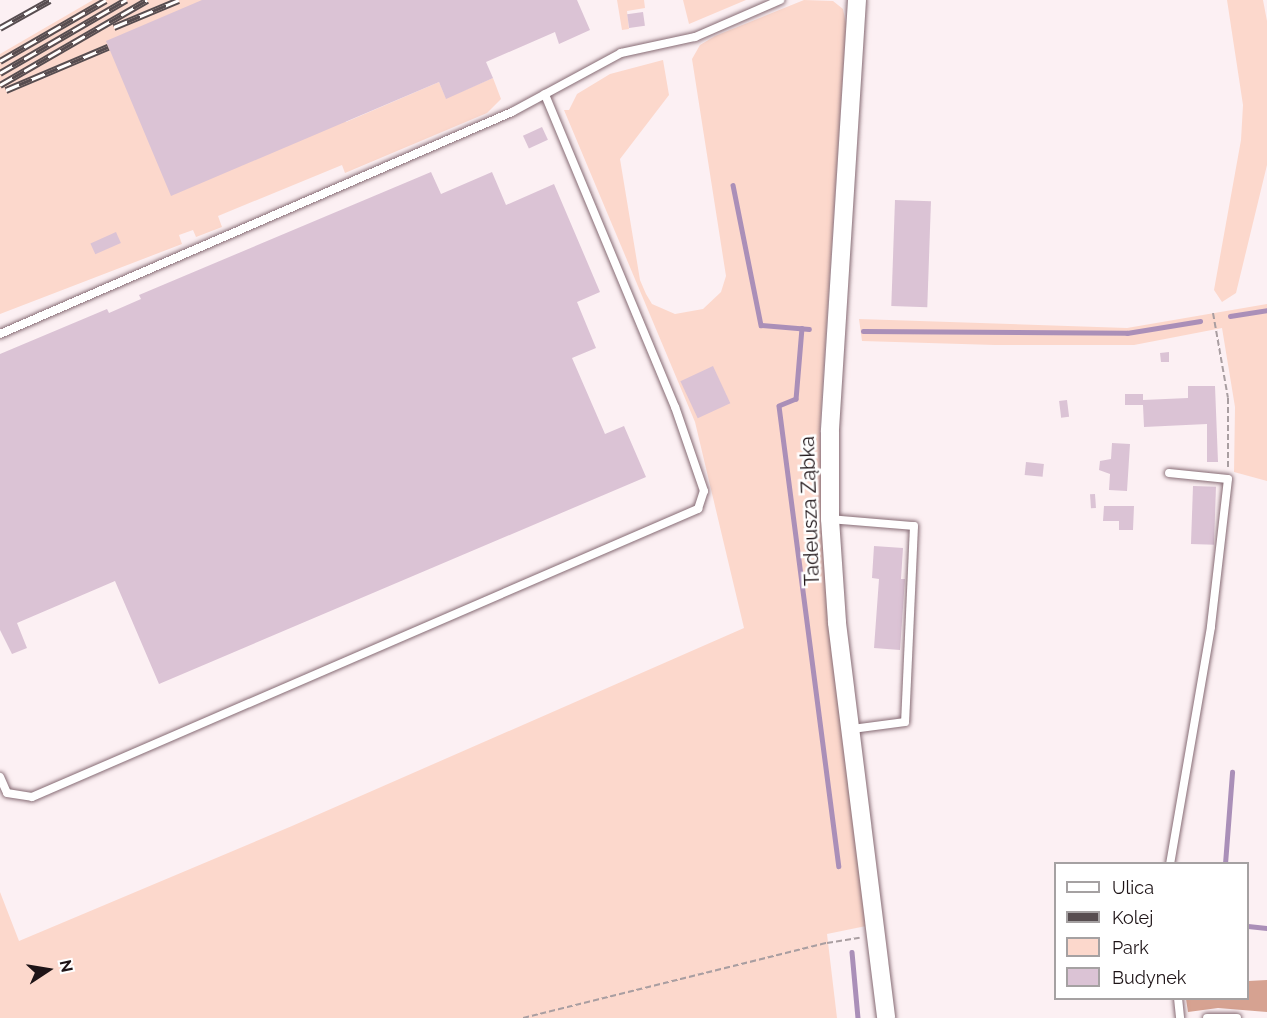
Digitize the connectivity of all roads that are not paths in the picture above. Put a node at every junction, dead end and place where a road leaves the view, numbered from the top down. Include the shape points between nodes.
1 (780, 0) edge
2 (857, 0) edge
3 (545, 94) junction
4 (0, 334) edge
5 (1169, 472) dead end
6 (830, 519) junction
7 (852, 729) junction
8 (0, 777) edge
9 (1170, 862) edge
10 (1178, 1000) edge
11 (886, 1018) edge
12 (1180, 1018) edge
13 (1207, 1018) edge
14 (1237, 1018) edge

1 - 3 lane via 695,37 621,52
2 - 6 street, Tadeusza Ząbka via 830,432
3 - 4 lane via 512,112
3 - 8 lane via 675,407 704,491 698,509 32,797 7,793
5 - 9 lane via 1228,479 1211,627
6 - 7 street, Tadeusza Ząbka via 837,623
6 - 7 lane via 914,526 906,722
7 - 11 street, Tadeusza Ząbka
10 - 12 lane
13 - 14 lane

